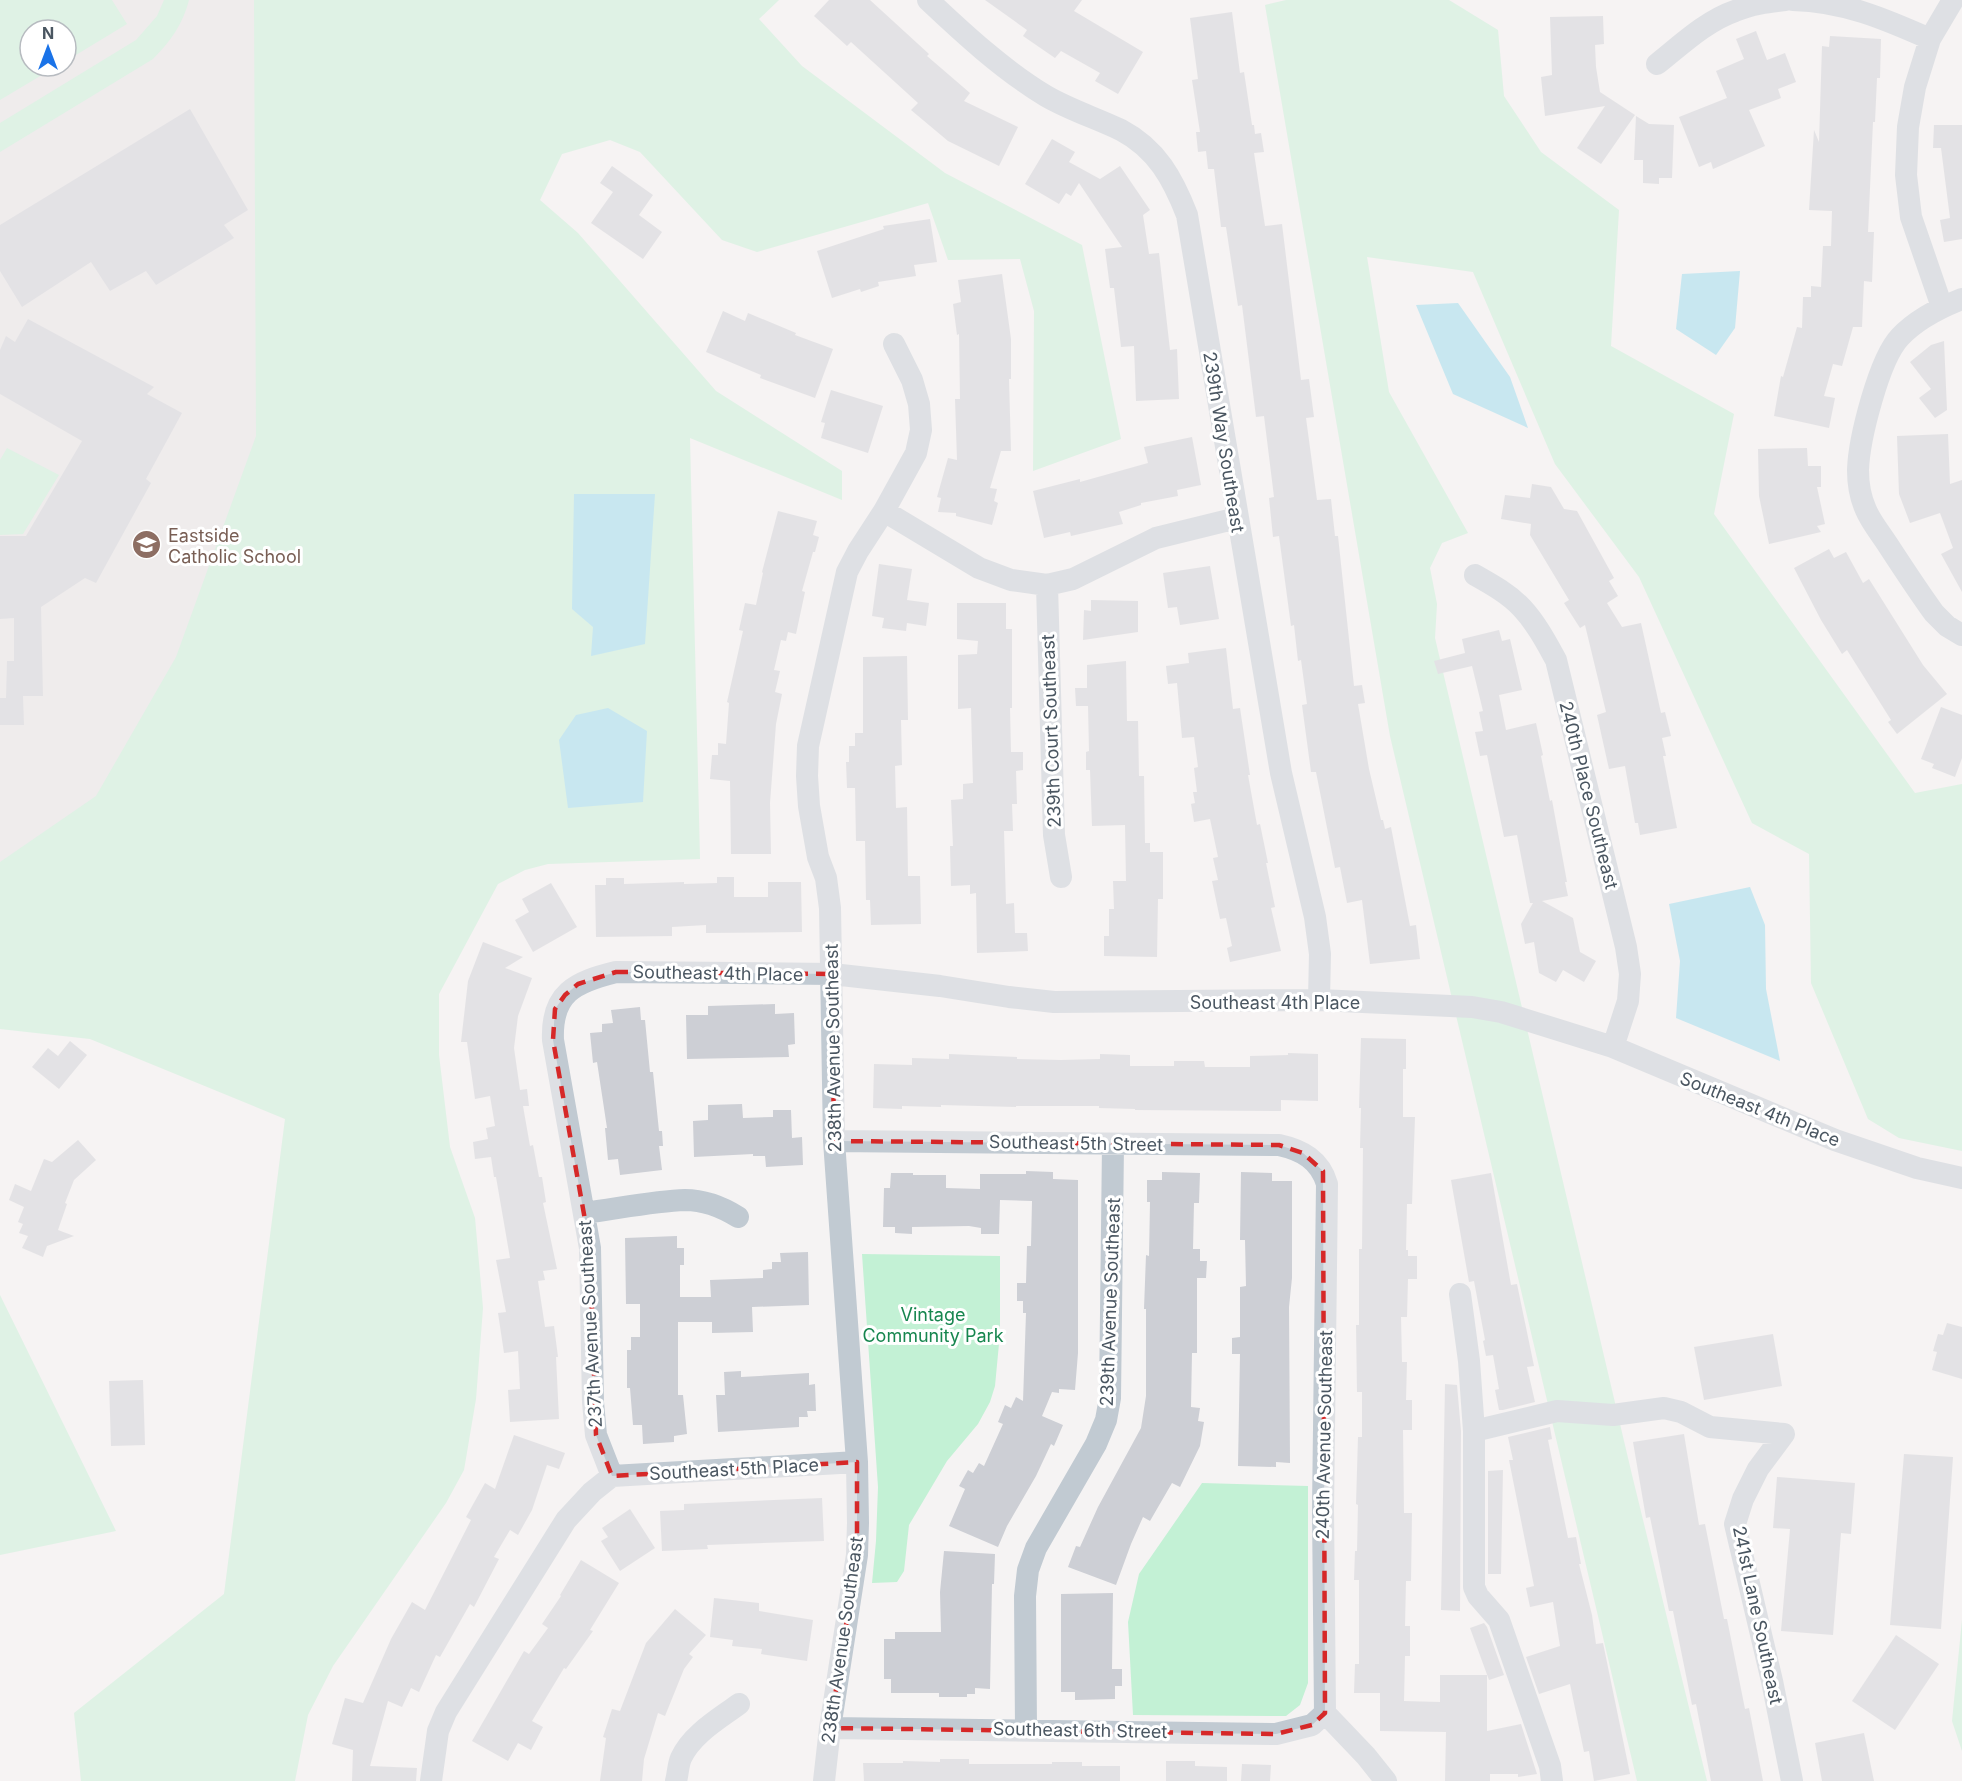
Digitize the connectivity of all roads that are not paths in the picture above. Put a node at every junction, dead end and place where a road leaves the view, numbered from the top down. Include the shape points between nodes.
1 (1785, 0) edge
2 (1793, 0) edge
3 (1953, 0) edge
4 (933, 2) edge
5 (1930, 39) junction
6 (1657, 64) dead end
7 (1952, 303) edge
8 (894, 344) dead end
9 (884, 511) junction
10 (1236, 518) junction
11 (1475, 575) dead end
12 (1047, 585) junction
13 (1962, 635) edge
14 (1061, 876) dead end
15 (832, 974) junction
16 (565, 995) joint
17 (1319, 1000) junction
18 (1613, 1047) junction
19 (834, 1141) junction
20 (1113, 1144) junction
21 (1315, 1161) joint
22 (1962, 1178) edge
23 (584, 1213) junction
24 (738, 1216) dead end
25 (1460, 1294) dead end
26 (1474, 1431) junction
27 (857, 1462) junction
28 (612, 1476) junction
29 (740, 1704) dead end
30 (1325, 1713) junction
31 (830, 1728) junction
32 (1026, 1729) junction
33 (431, 1781) edge
34 (676, 1781) edge
35 (824, 1781) edge
36 (1386, 1781) edge
37 (1552, 1781) edge
38 (1792, 1781) edge

1 - 6 street via 1732,11
2 - 5 street via 1848,7
3 - 5 street
4 - 10 street, 239th Way Southeast via 1002,66 1045,96 1138,140 1160,161 1175,186 1186,216
5 - 7 street via 1915,87 1906,175 1911,218
7 - 13 street via 1913,325 1887,354 1879,372 1858,468 1866,512 1934,613
8 - 9 street, 238th Avenue Southeast via 912,380 921,429 916,453
9 - 12 street via 979,568 1011,580
9 - 15 street, 238th Avenue Southeast via 848,572 808,746 809,806 826,878
10 - 12 street via 1156,538 1072,579
10 - 17 street, 239th Way Southeast via 1281,773 1315,917 1320,954
11 - 18 street, 240th Place Southeast via 1522,608 1556,660 1630,974 1628,1001
12 - 14 street, 239th Court Southeast via 1054,835
15 - 16 street, Southeast 4th Place via 616,972 578,984
15 - 17 street, Southeast 4th Place via 1054,1002
15 - 19 street, 238th Avenue Southeast
16 - 23 street, 237th Avenue Southeast via 555,1009 553,1040
17 - 18 street, Southeast 4th Place via 1472,1007 1501,1012
18 - 22 street, Southeast 4th Place via 1835,1140 1917,1168
19 - 20 street, Southeast 5th Street
19 - 27 street, 238th Avenue Southeast
20 - 21 street, Southeast 5th Street via 1279,1145
20 - 32 street, 239th Avenue Southeast via 1110,1398 1096,1444 1036,1548 1029,1570 1025,1596
21 - 30 street, 240th Avenue Southeast via 1327,1184
23 - 24 street via 686,1200 726,1209
23 - 28 street, 237th Avenue Southeast via 590,1248 592,1402 596,1435
25 - 26 street
26 - 37 street via 1474,1587 1499,1620
26 - 38 street, 241st Lane Southeast via 1557,1411 1613,1415 1664,1408 1710,1427 1784,1434 1758,1469 1735,1524
27 - 28 street, Southeast 5th Place
27 - 31 street, 238th Avenue Southeast via 856,1555
28 - 33 street via 566,1520 446,1712 438,1731
29 - 34 street via 691,1744 681,1758
30 - 32 street, Southeast 6th Street via 1312,1725 1276,1734
30 - 36 street
31 - 32 street, Southeast 6th Street
31 - 35 street, 238th Avenue Southeast

